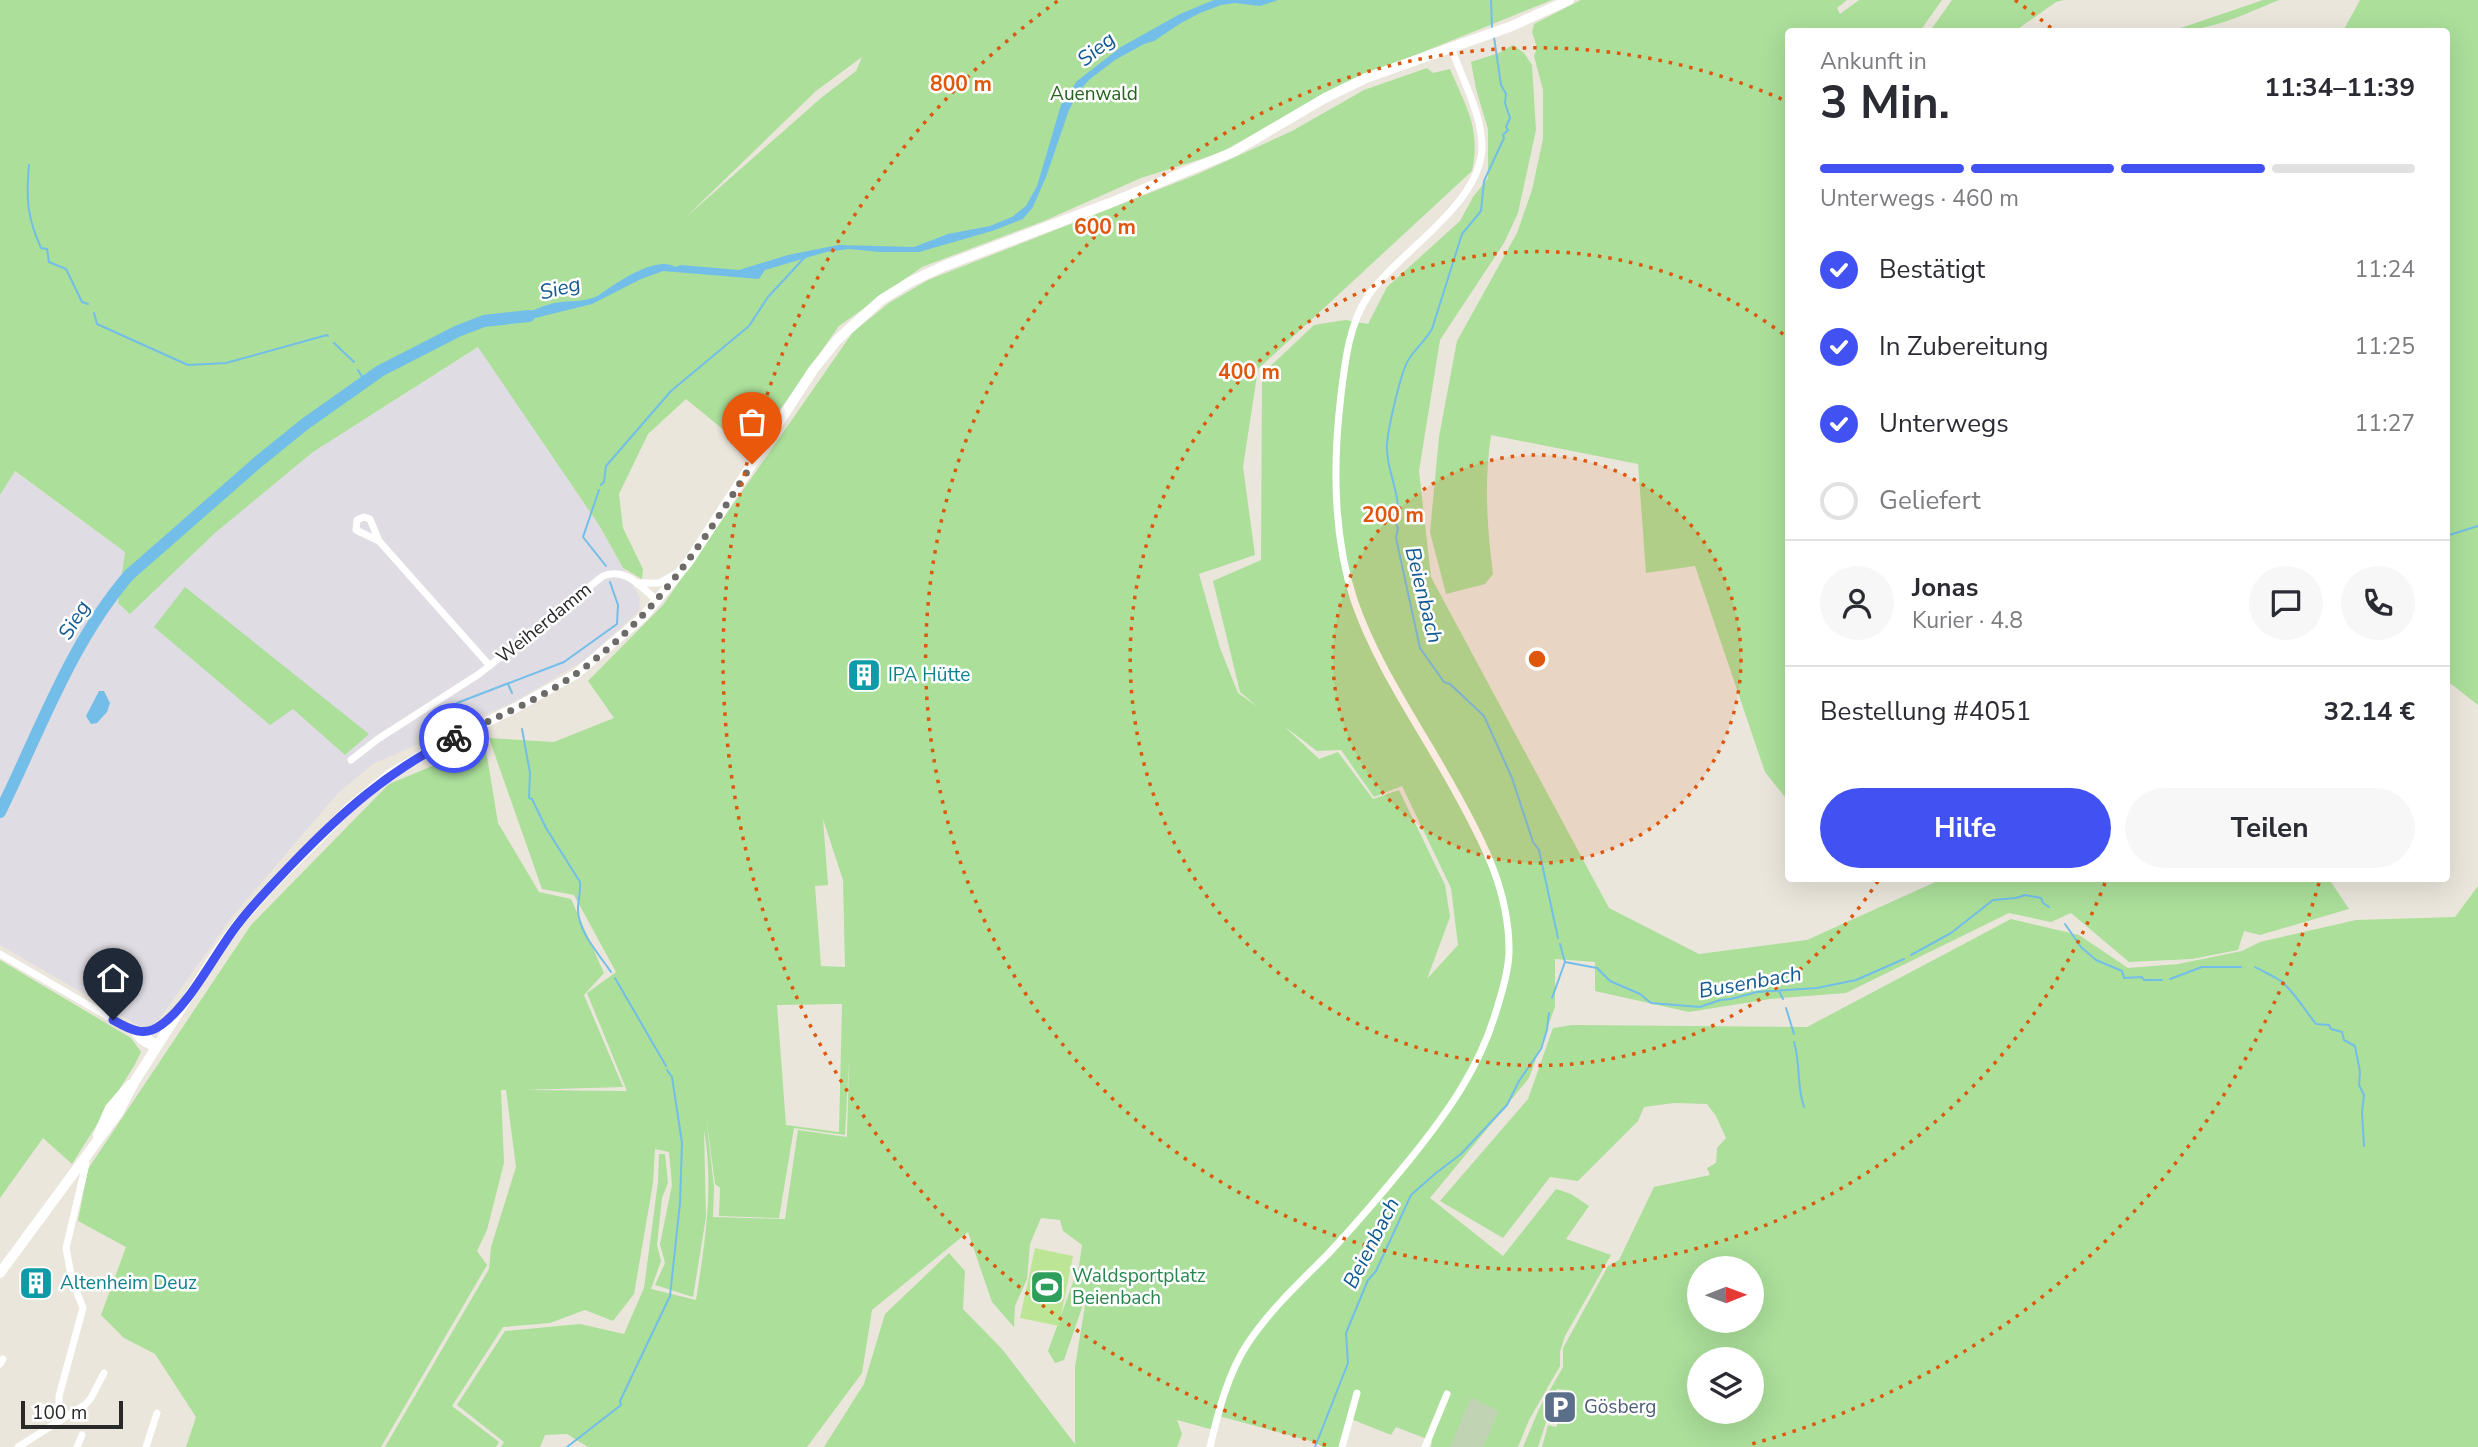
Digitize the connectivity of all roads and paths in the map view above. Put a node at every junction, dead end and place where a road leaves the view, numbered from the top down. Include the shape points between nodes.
1 (1569, 0) edge
2 (1452, 49) junction
3 (379, 541) dead end
4 (684, 568) junction
5 (636, 583) junction
6 (658, 601) junction
7 (490, 666) junction
8 (351, 760) dead end
9 (0, 954) edge
10 (180, 1010) junction
11 (137, 1032) junction
12 (157, 1047) junction
13 (85, 1157) junction
14 (0, 1273) edge
15 (104, 1373) dead end
16 (1357, 1393) dead end
17 (1447, 1394) dead end
18 (157, 1413) dead end
19 (59, 1421) junction
20 (82, 1435) dead end
21 (18, 1447) edge
22 (77, 1447) edge
23 (146, 1447) edge
24 (1210, 1447) edge
25 (1342, 1447) edge
26 (1424, 1447) edge

1 - 2 main road
2 - 4 main road via 1366,78 1233,152 944,266 881,300 813,370
2 - 24 street via 1478,120 1480,163 1455,205 1383,276 1359,314 1341,397 1339,515 1346,572 1367,632 1490,857 1506,913 1506,975 1486,1042 1455,1101 1348,1232 1249,1342 1225,1395
3 - 7 street, Weiherdamm
4 - 5 street, Weiherdamm via 659,583
4 - 6 main road
5 - 6 street, Weiherdamm
5 - 7 street, Weiherdamm via 622,574 603,576
6 - 10 main road via 576,674 420,756 366,792 239,922
7 - 8 street, Weiherdamm
9 - 11 street
10 - 11 street via 159,1027
10 - 12 main road
11 - 12 street via 139,1040
12 - 13 main road via 110,1108
13 - 14 main road
13 - 19 street via 66,1248 83,1308 59,1396
15 - 19 street via 91,1398
16 - 25 street
17 - 26 street
18 - 23 street
19 - 21 street
20 - 22 street

